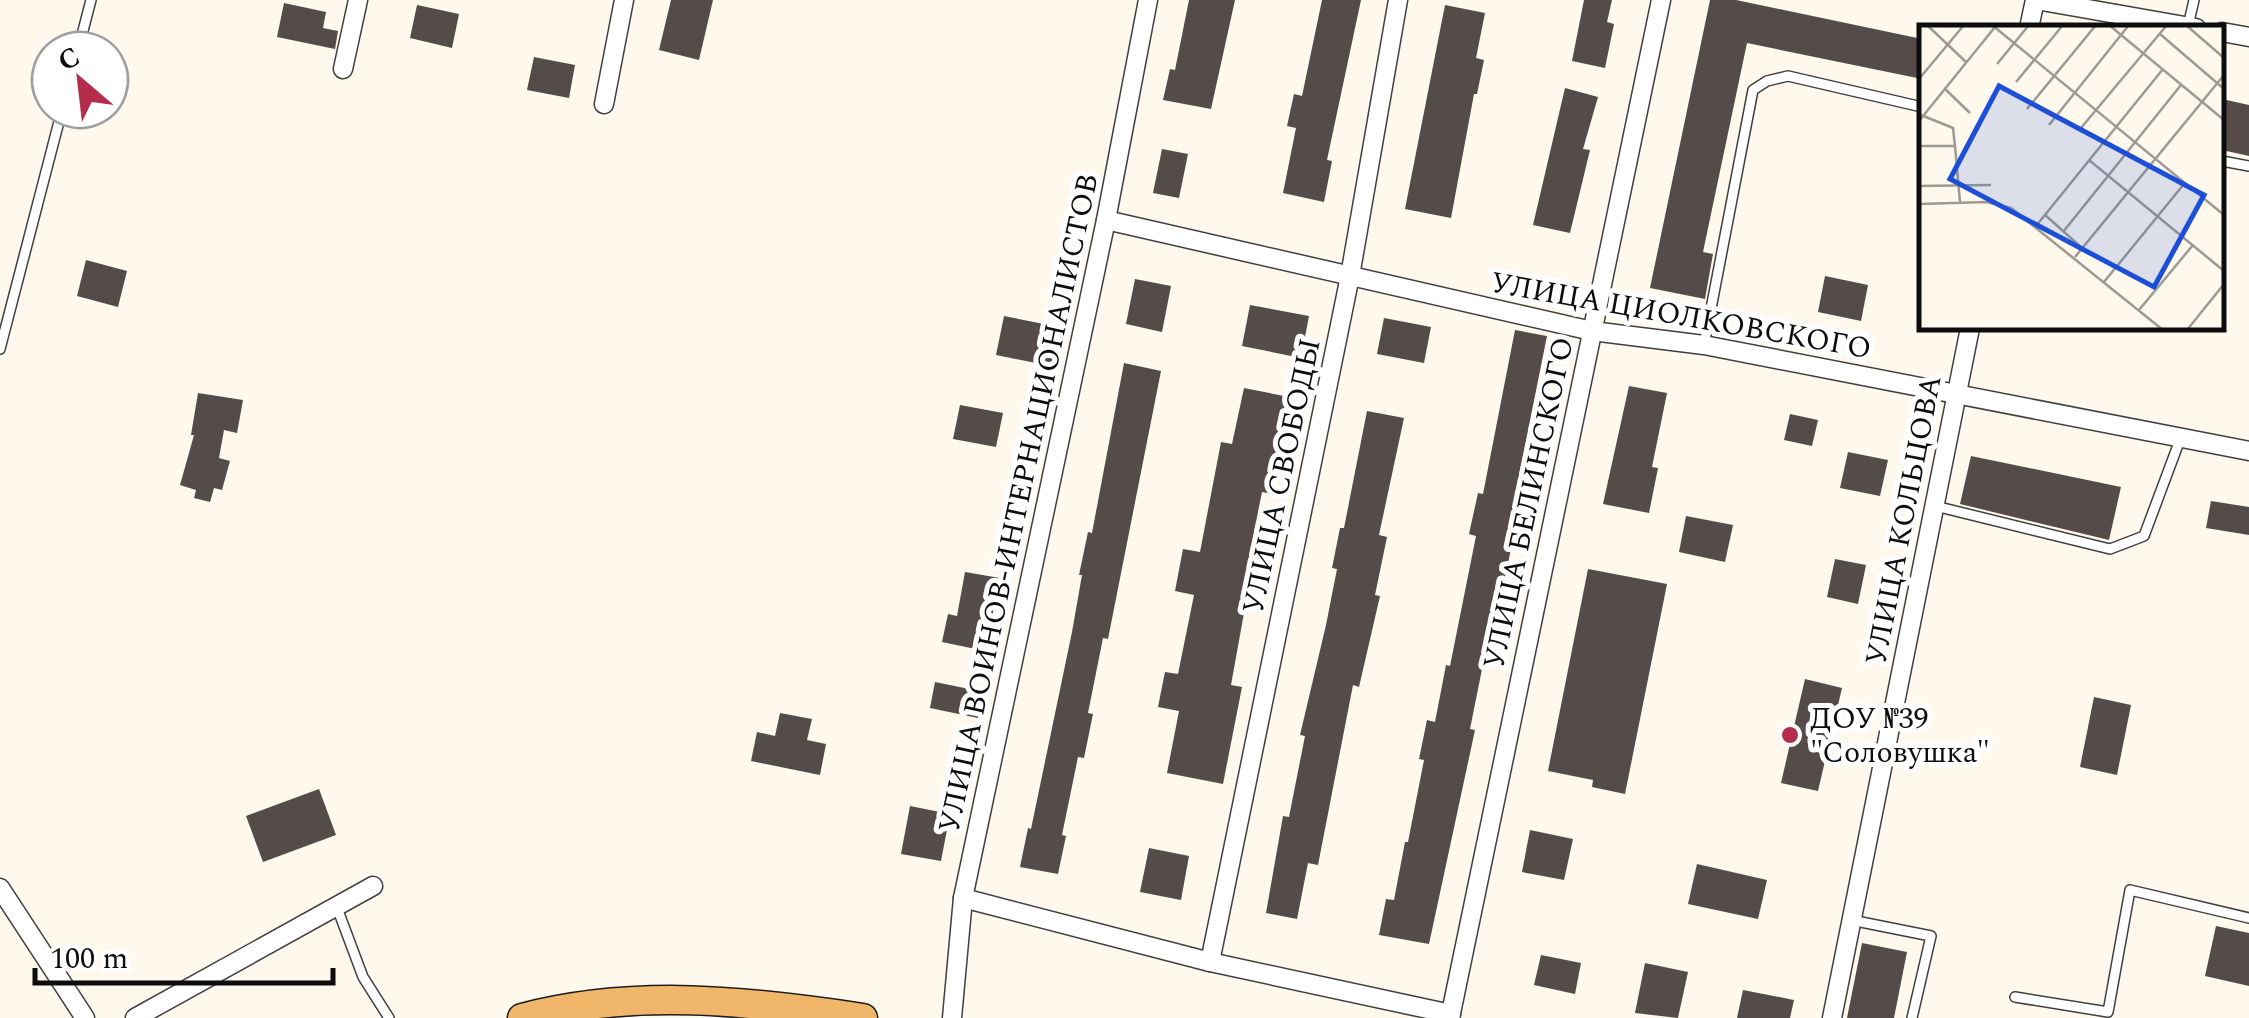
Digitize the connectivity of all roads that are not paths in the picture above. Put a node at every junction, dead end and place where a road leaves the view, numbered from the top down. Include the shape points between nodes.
1 (91, 0) edge
2 (358, 0) edge
3 (624, 0) edge
4 (1148, 0) edge
5 (1398, 0) edge
6 (1661, 0) edge
7 (2036, 0) edge
8 (2194, 0) edge
9 (2062, 2) edge
10 (2030, 25) edge
11 (2183, 25) edge
12 (2188, 25) edge
13 (83, 30) edge
14 (2224, 32) edge
15 (2249, 36) edge
16 (343, 69) dead end
17 (604, 104) dead end
18 (1919, 106) edge
19 (57, 130) edge
20 (2224, 161) edge
21 (2249, 166) edge
22 (1106, 220) junction
23 (1350, 276) junction
24 (1970, 330) edge
25 (1592, 331) junction
26 (1704, 345) junction
27 (0, 349) edge
28 (1956, 394) junction
29 (2181, 437) junction
30 (2249, 450) edge
31 (1934, 506) junction
32 (372, 886) dead end
33 (0, 888) edge
34 (963, 898) junction
35 (336, 906) junction
36 (2249, 918) edge
37 (1852, 920) junction
38 (1210, 962) junction
39 (2015, 997) dead end
40 (1450, 1016) edge
41 (85, 1018) edge
42 (135, 1018) edge
43 (389, 1018) edge
44 (522, 1018) edge
45 (863, 1018) edge
46 (952, 1018) edge
47 (1832, 1018) edge
48 (1912, 1018) edge

1 - 13 lane
2 - 16 street
3 - 17 street
4 - 22 street, УЛИЦА ВОИНОВ-ИНТЕРНАЦИОНАЛИСТОВ
5 - 23 street, УЛИЦА СВОБОДЫ
6 - 25 street, УЛИЦА БЕЛИНСКОГО
7 - 9 street
7 - 10 street
8 - 12 lane
9 - 11 street
14 - 15 street
18 - 26 lane via 1788,76 1753,90
19 - 27 lane
20 - 21 lane
22 - 23 street, УЛИЦА ЦИОЛКОВСКОГО
22 - 34 street, УЛИЦА ВОИНОВ-ИНТЕРНАЦИОНАЛИСТОВ
23 - 25 street, УЛИЦА ЦИОЛКОВСКОГО
23 - 38 street, УЛИЦА СВОБОДЫ
24 - 28 street, УЛИЦА КОЛЬЦОВА
25 - 26 street, УЛИЦА ЦИОЛКОВСКОГО
25 - 40 street, УЛИЦА БЕЛИНСКОГО
26 - 28 street, УЛИЦА ЦИОЛКОВСКОГО
28 - 29 street, УЛИЦА ЦИОЛКОВСКОГО
28 - 31 street, УЛИЦА КОЛЬЦОВА
29 - 30 street, УЛИЦА ЦИОЛКОВСКОГО
29 - 31 lane via 2144,536 2128,544 2110,548
31 - 37 street, УЛИЦА КОЛЬЦОВА
32 - 35 street
33 - 41 street
34 - 38 street
34 - 46 street, УЛИЦА ВОИНОВ-ИНТЕРНАЦИОНАЛИСТОВ
35 - 42 street
35 - 43 lane via 363,977
36 - 39 lane via 2130,890 2108,1012
37 - 47 street, УЛИЦА КОЛЬЦОВА
37 - 48 lane via 1931,936
38 - 40 street
44 - 45 main road via 572,1004 655,999 776,1005

